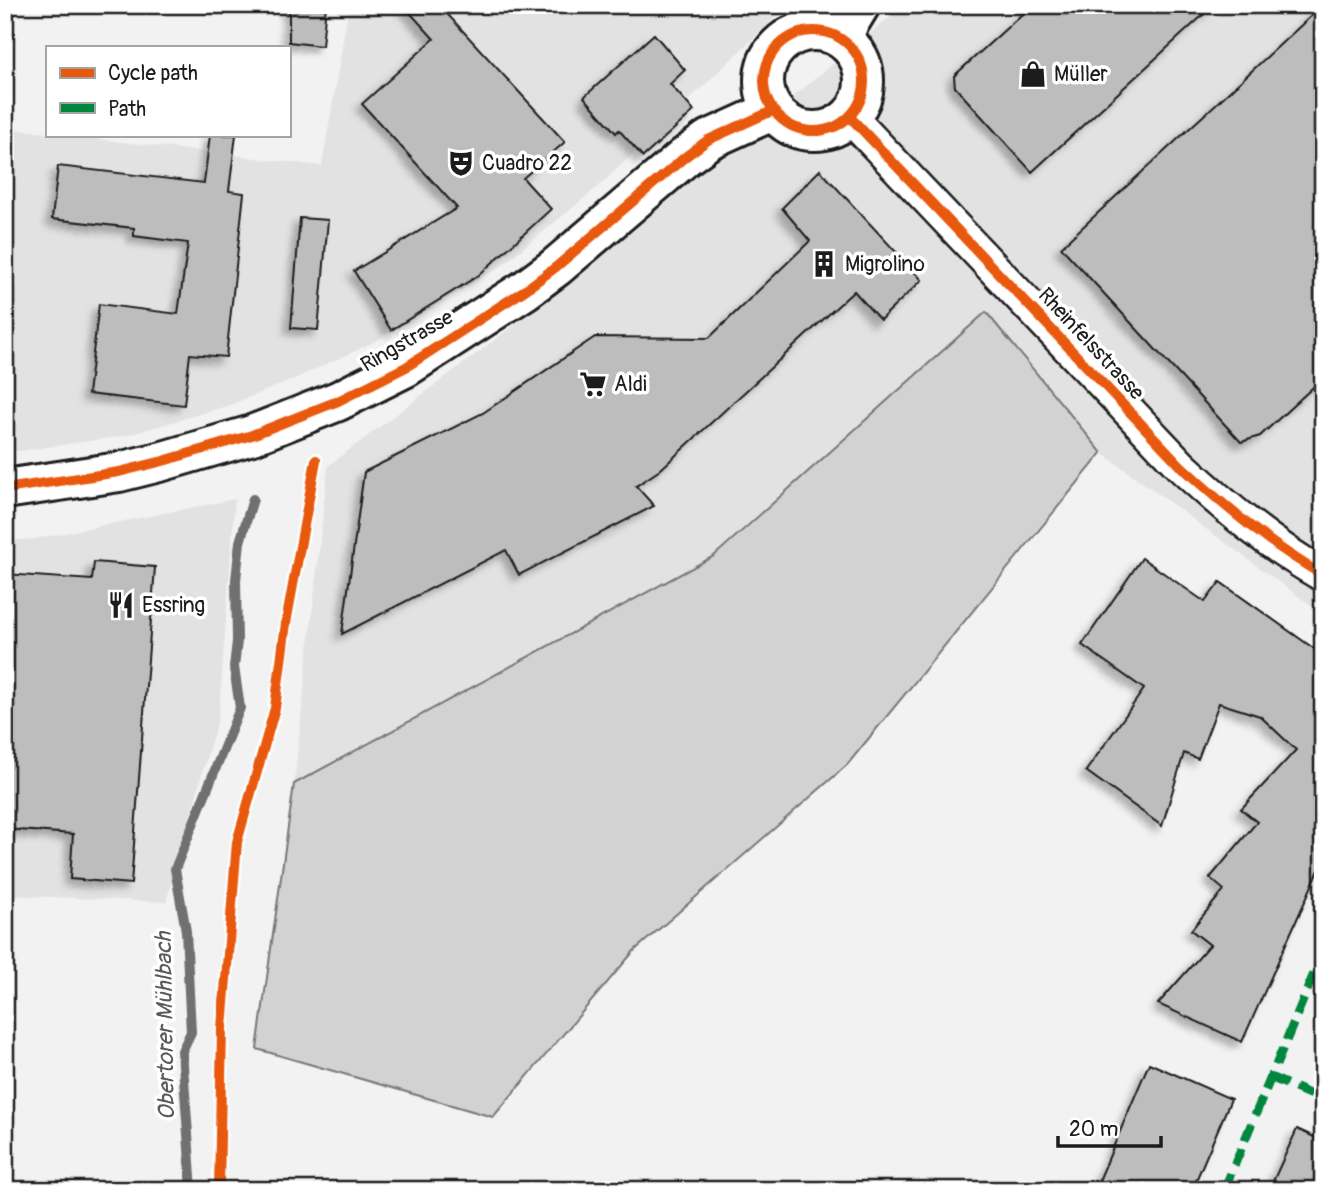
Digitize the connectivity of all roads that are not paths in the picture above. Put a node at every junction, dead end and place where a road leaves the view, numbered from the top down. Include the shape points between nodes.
1 (860, 5) edge
2 (840, 38) junction
3 (772, 111) junction
4 (849, 117) junction
5 (5, 489) edge
6 (1323, 575) edge

1 - 2 main road
2 - 3 main road via 811,30 782,41 768,60 763,81
2 - 4 main road via 852,48 864,76 859,105
3 - 4 main road via 795,129 809,132 831,129
3 - 5 main road, Ringstrasse via 708,140 525,290 406,367 338,401 252,435 163,461
4 - 6 street, Rheinfelsstrasse via 1181,466 1257,532

